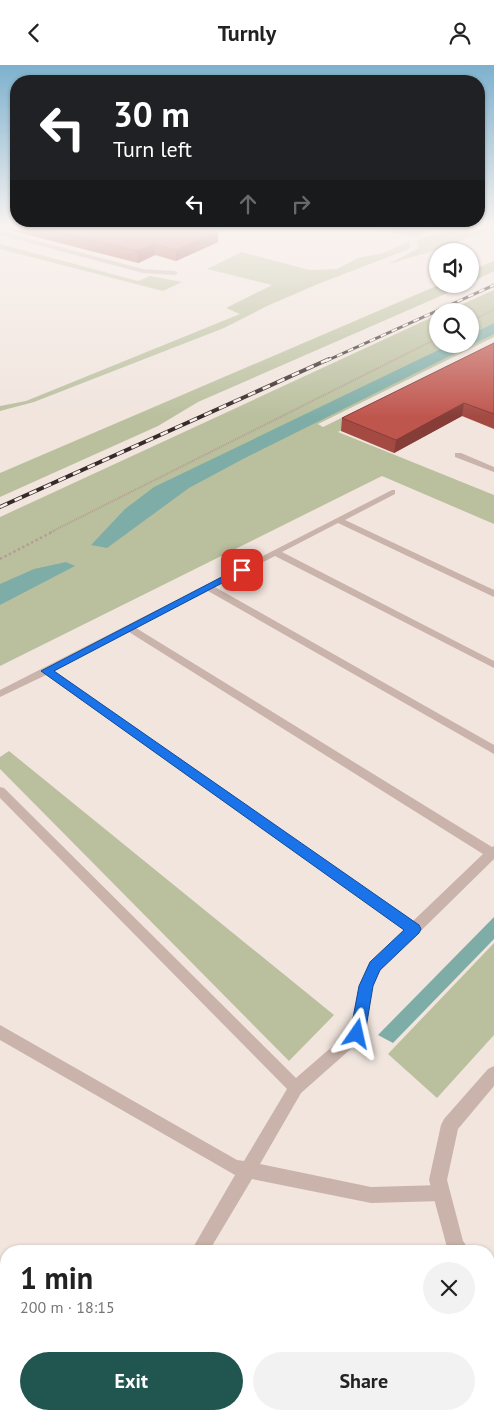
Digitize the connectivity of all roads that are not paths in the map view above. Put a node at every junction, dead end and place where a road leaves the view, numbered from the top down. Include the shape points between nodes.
1 (458, 455) dead end
2 (494, 469) edge
3 (392, 493) dead end
4 (338, 521) junction
5 (276, 553) junction
6 (208, 587) junction
7 (494, 594) edge
8 (130, 628) junction
9 (494, 665) edge
10 (46, 671) junction
11 (0, 694) edge
12 (494, 751) edge
13 (0, 791) edge
14 (493, 852) edge
15 (414, 929) junction
16 (0, 1032) edge
17 (494, 1074) edge
18 (296, 1089) junction
19 (248, 1170) junction
20 (442, 1193) junction
21 (204, 1245) edge
22 (455, 1245) edge

1 - 2 lane
3 - 4 lane
4 - 5 lane
4 - 7 lane
5 - 6 lane
5 - 9 lane
6 - 8 lane
6 - 12 lane
8 - 10 lane
8 - 14 lane
10 - 11 lane
10 - 15 lane
13 - 18 lane
14 - 15 lane
15 - 18 lane via 375,967 366,986 357,1034
16 - 19 lane via 234,1167
17 - 20 street via 450,1125 438,1180
18 - 19 lane
19 - 20 lane via 371,1195
19 - 21 lane
20 - 22 street

